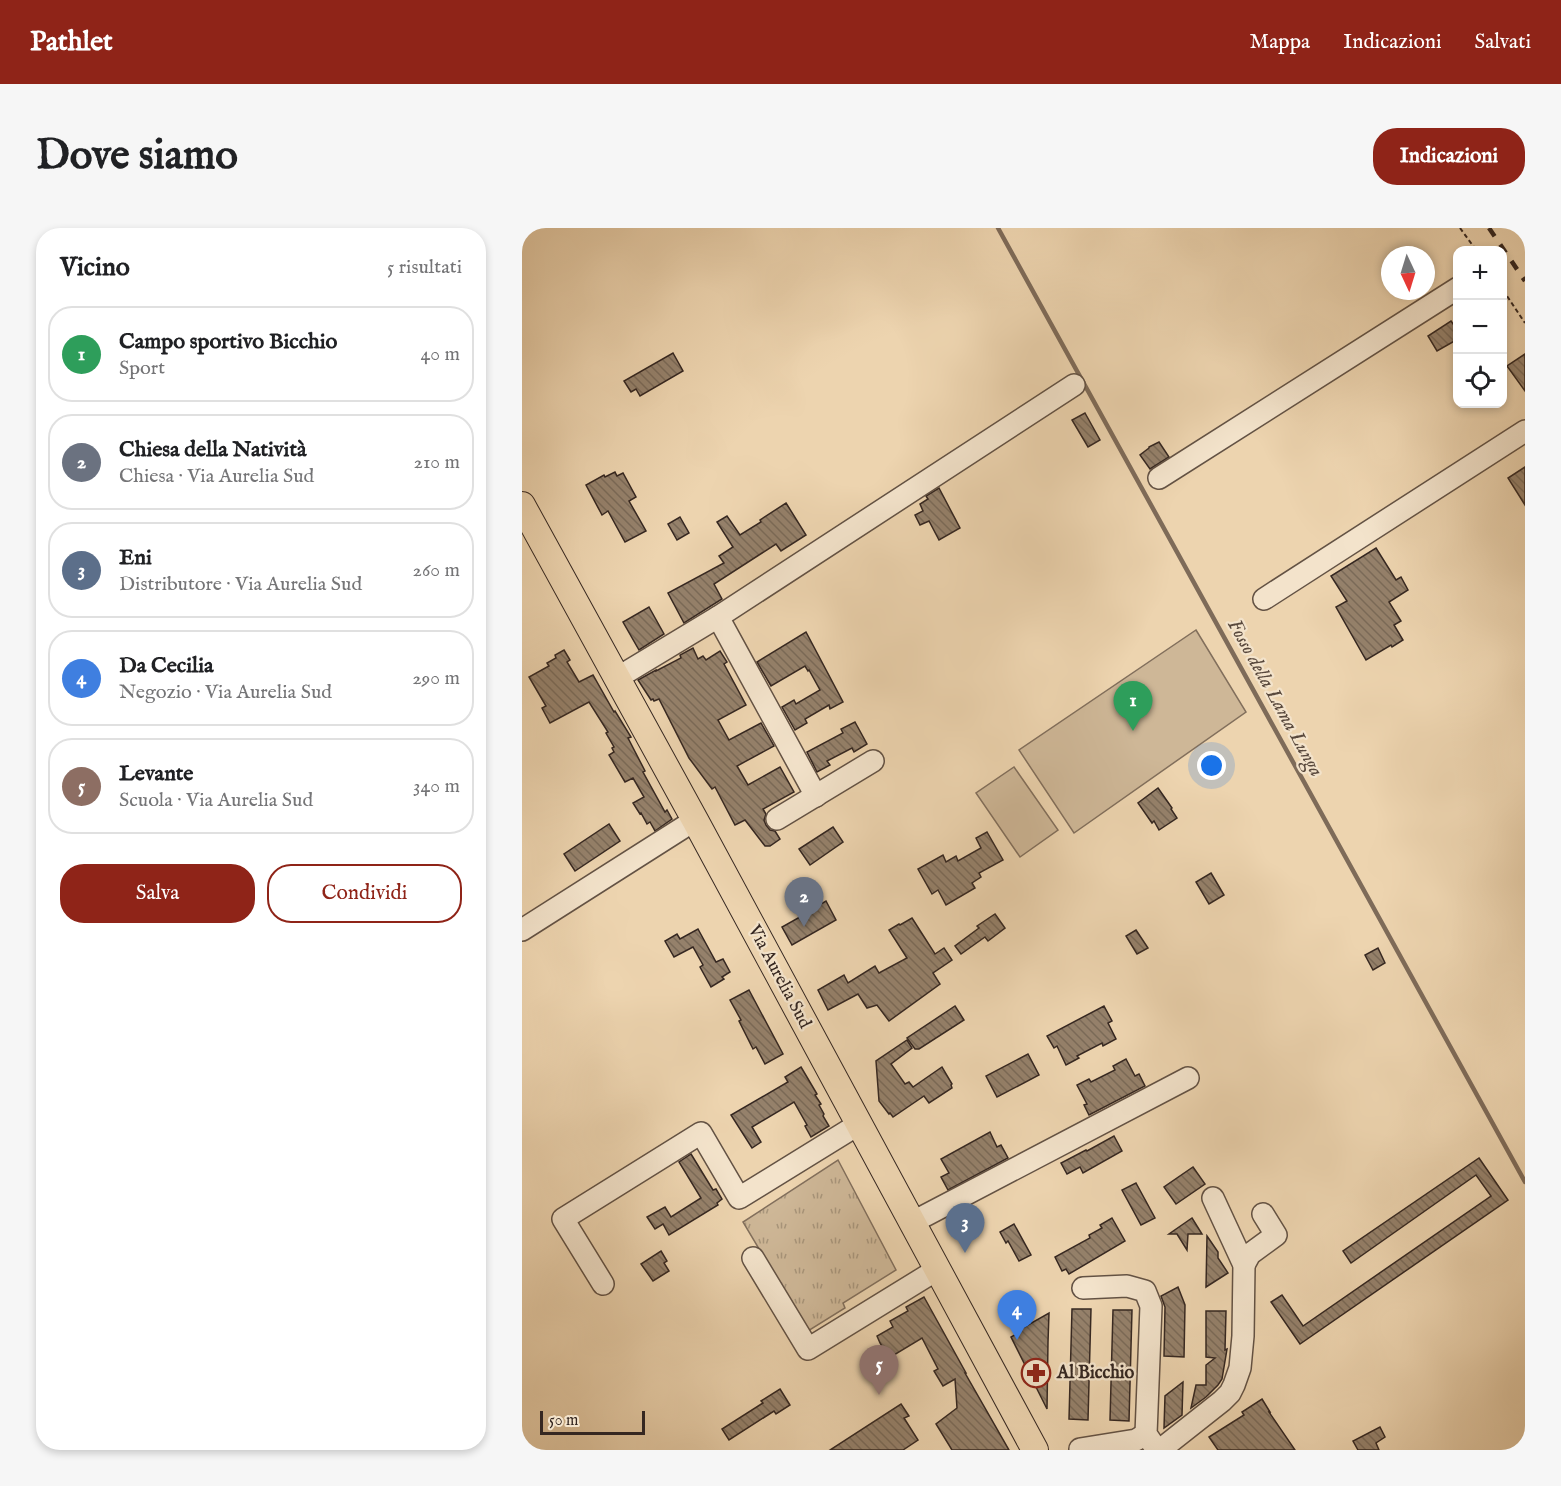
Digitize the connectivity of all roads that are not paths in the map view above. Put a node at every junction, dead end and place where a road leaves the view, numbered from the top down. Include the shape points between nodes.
1 (1453, 291) edge
2 (1074, 385) dead end
3 (1525, 431) edge
4 (1159, 478) dead end
5 (522, 505) edge
6 (1264, 599) dead end
7 (718, 617) junction
8 (618, 678) junction
9 (873, 761) dead end
10 (816, 796) junction
11 (777, 819) dead end
12 (695, 820) junction
13 (522, 930) edge
14 (1188, 1078) dead end
15 (859, 1124) junction
16 (1212, 1198) dead end
17 (1263, 1214) dead end
18 (913, 1222) junction
19 (753, 1258) dead end
20 (1244, 1265) junction
21 (938, 1269) junction
22 (603, 1284) dead end
23 (1083, 1288) dead end
24 (1154, 1445) edge
25 (1080, 1449) edge
26 (1035, 1450) edge

1 - 4 street
2 - 7 street
3 - 6 street
5 - 8 main road, Via Aurelia Sud
7 - 8 street
7 - 10 street
8 - 12 main road, Via Aurelia Sud
9 - 10 street
10 - 11 street
12 - 13 street
12 - 15 main road, Via Aurelia Sud
14 - 18 street
15 - 18 main road, Via Aurelia Sud
15 - 22 street via 739,1198 700,1133 671,1151 563,1219
16 - 20 street
17 - 20 street via 1276,1235 1250,1254
18 - 21 main road, Via Aurelia Sud
19 - 21 street via 808,1349
20 - 24 street via 1240,1368 1230,1393
21 - 26 main road, Via Aurelia Sud
23 - 24 street via 1127,1286 1145,1292 1151,1306
24 - 25 street via 1136,1440

